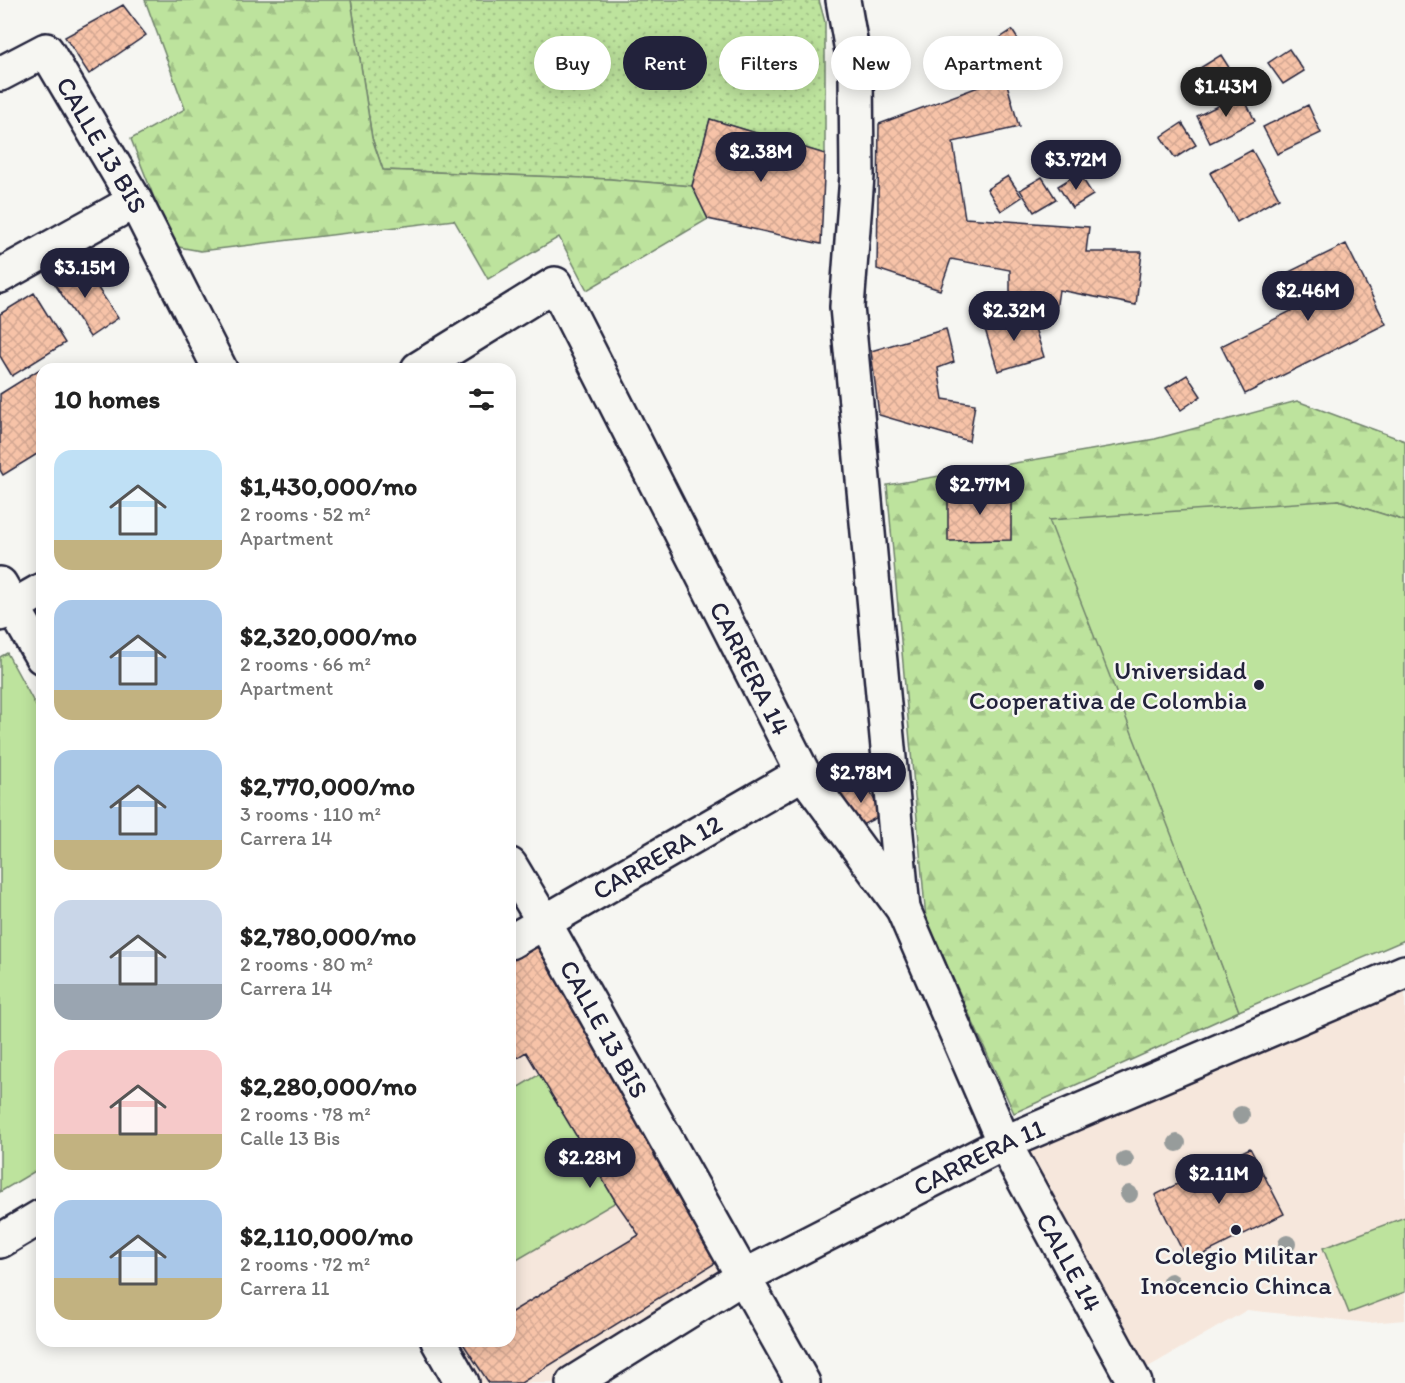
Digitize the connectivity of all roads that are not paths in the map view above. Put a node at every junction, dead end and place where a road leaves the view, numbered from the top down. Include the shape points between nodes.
1 (843, 0) edge
2 (0, 74) edge
3 (135, 201) junction
4 (0, 276) edge
5 (217, 363) edge
6 (428, 363) edge
7 (36, 592) edge
8 (4, 602) edge
9 (36, 648) edge
10 (803, 773) junction
11 (516, 875) edge
12 (903, 909) junction
13 (544, 922) junction
14 (516, 938) edge
15 (1405, 972) edge
16 (1004, 1143) junction
17 (36, 1220) edge
18 (0, 1241) edge
19 (743, 1277) junction
20 (441, 1347) edge
21 (462, 1383) edge
22 (573, 1383) edge
23 (803, 1383) edge
24 (1135, 1383) edge

1 - 12 street via 856,74 857,176 847,307
2 - 3 street, CALLE 13 BIS via 46,50
3 - 4 street
3 - 5 street, CALLE 13 BIS
6 - 10 street, CARRERA 14 via 555,284
7 - 8 street
8 - 9 street
10 - 12 street, CARRERA 14
10 - 13 street, CARRERA 12
11 - 13 street, CALLE 13 BIS
12 - 16 street, CARRERA 14
13 - 14 street, CARRERA 12
13 - 19 street, CALLE 13 BIS
15 - 16 street, CARRERA 11
16 - 19 street, CARRERA 11
16 - 24 street, CALLE 14
17 - 18 street
19 - 22 street, CARRERA 11
19 - 23 street, CALLE 13 BIS
20 - 21 street

